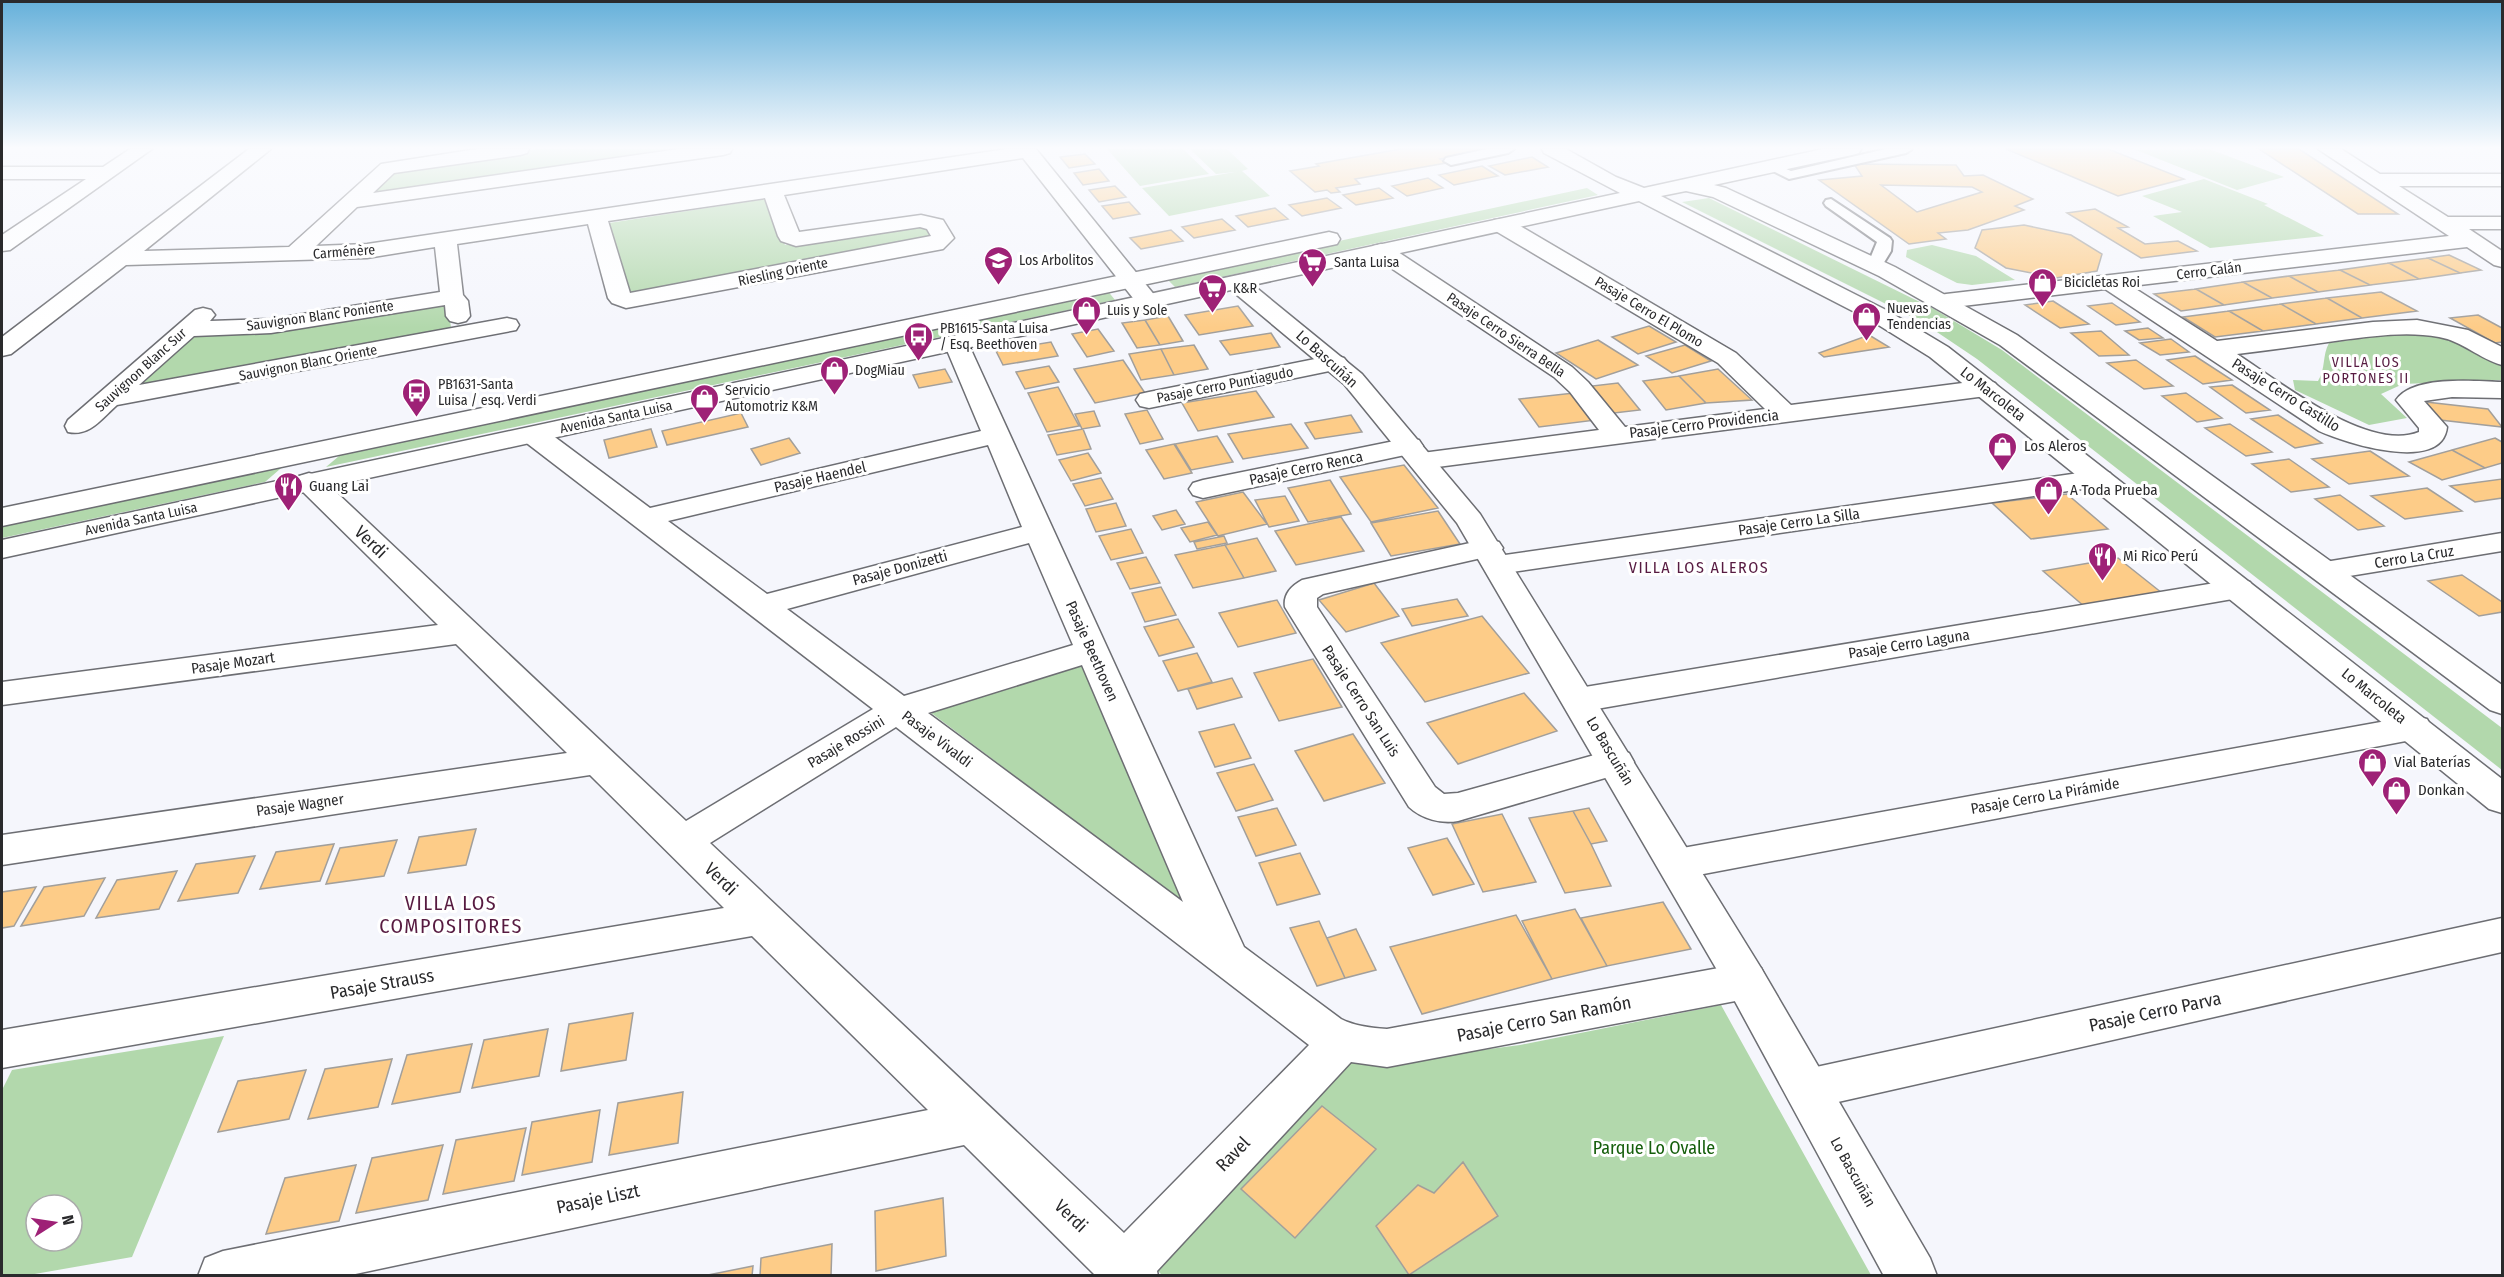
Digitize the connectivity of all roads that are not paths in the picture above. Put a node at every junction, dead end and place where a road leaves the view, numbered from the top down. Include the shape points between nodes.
1 (56, 209) edge
2 (184, 209) edge
3 (343, 209) edge
4 (651, 209) edge
5 (779, 209) edge
6 (1074, 209) edge
7 (1484, 209) edge
8 (1548, 209) edge
9 (1688, 209) edge
10 (1754, 209) edge
11 (1840, 209) edge
12 (2421, 209) edge
13 (596, 217) junction
14 (2, 222) edge
15 (36, 222) junction
16 (2444, 223) junction
17 (2502, 223) edge
18 (1502, 225) junction
19 (445, 239) junction
20 (2471, 240) junction
21 (2, 245) edge
22 (1381, 251) junction
23 (294, 254) junction
24 (120, 258) junction
25 (2502, 260) edge
26 (1875, 266) junction
27 (1132, 281) junction
28 (2109, 282) junction
29 (1236, 283) junction
30 (452, 297) junction
31 (1148, 302) junction
32 (1946, 302) junction
33 (196, 321) joint
34 (507, 325) dead end
35 (460, 334) junction
36 (956, 343) junction
37 (2, 349) edge
38 (2213, 349) junction
39 (2502, 357) edge
40 (1335, 363) junction
41 (1986, 388) junction
42 (2502, 390) edge
43 (108, 399) junction
44 (1149, 400) dead end
45 (1785, 414) junction
46 (78, 426) dead end
47 (534, 435) junction
48 (996, 435) junction
49 (1617, 435) junction
50 (1416, 453) junction
51 (2100, 479) junction
52 (309, 482) junction
53 (1203, 489) dead end
54 (2, 517) edge
55 (644, 518) junction
56 (1040, 531) junction
57 (2502, 542) edge
58 (2, 549) edge
59 (1493, 557) junction
60 (2325, 571) junction
61 (2239, 589) junction
62 (760, 606) junction
63 (464, 632) junction
64 (1092, 651) junction
65 (2, 693) edge
66 (1579, 700) junction
67 (2502, 702) edge
68 (898, 710) junction
69 (2414, 728) junction
70 (598, 761) junction
71 (1616, 762) junction
72 (2502, 799) edge
73 (682, 842) junction
74 (2, 850) edge
75 (1677, 864) junction
76 (762, 918) junction
77 (2502, 935) edge
78 (1228, 959) junction
79 (1746, 981) junction
80 (1342, 1041) junction
81 (2, 1049) edge
82 (1806, 1089) junction
83 (973, 1122) junction
84 (1129, 1272) edge
85 (223, 1275) edge
86 (1912, 1275) edge

1 - 15 street
2 - 24 street
3 - 23 street
4 - 13 street, Carménère
5 - 13 street, Riesling Oriente via 789,236 796,239 927,222 935,225 943,237 940,242 626,301 620,298
6 - 27 street
7 - 27 street, Avenida Santa Luisa
8 - 18 street, Avenida Santa Luisa
9 - 41 street, Lo Marcoleta via 1899,326
10 - 26 street
11 - 26 lane via 1885,241
12 - 16 street
13 - 19 street, Carménère
14 - 15 street
15 - 21 street
16 - 17 street
16 - 20 street
18 - 22 street, Avenida Santa Luisa
18 - 45 street, Pasaje Cerro El Plomo via 1727,358
19 - 23 street, Carménère via 356,252
19 - 30 street
20 - 25 street
20 - 28 street, Cerro Calán
22 - 29 street, Avenida Santa Luisa
22 - 49 street, Pasaje Cerro Sierra Bella via 1563,372
23 - 24 street, Carménère
24 - 37 street
26 - 32 street
27 - 31 street
27 - 54 street, Avenida Santa Luisa
28 - 32 street, Cerro Calán
28 - 38 street, Pasaje Cerro Castillo
29 - 31 street, Avenida Santa Luisa
29 - 40 street, Lo Bascuñán
30 - 33 street, Sauvignon Blanc Poniente via 271,326
30 - 35 street via 456,301
31 - 36 street, Avenida Santa Luisa
32 - 60 street via 2016,344
33 - 43 street, Sauvignon Blanc Sur
34 - 35 street, Sauvignon Blanc Oriente
35 - 43 street, Sauvignon Blanc Oriente
36 - 47 street, Avenida Santa Luisa
36 - 48 street, Pasaje Beethoven
38 - 39 street, Pasaje Cerro Castillo via 2405,325 2460,335
38 - 42 street, Pasaje Cerro Castillo via 2329,425 2369,441 2410,442 2432,436 2433,427 2409,400 2416,393
40 - 44 street, Pasaje Cerro Puntiagudo
40 - 50 street, Lo Bascuñán
41 - 45 street, Pasaje Cerro Providencia
41 - 51 street, Lo Marcoleta
43 - 46 street, Sauvignon Blanc Sur
45 - 49 street, Pasaje Cerro Providencia
47 - 52 street, Avenida Santa Luisa
47 - 55 street, Pasaje Vivaldi
48 - 55 street, Pasaje Haendel
48 - 56 street, Pasaje Beethoven
49 - 50 street, Pasaje Cerro Providencia
50 - 53 street, Pasaje Cerro Renca
50 - 59 street, Lo Bascuñán via 1458,503
51 - 59 street, Pasaje Cerro La Silla
51 - 61 street, Lo Marcoleta
52 - 58 street, Avenida Santa Luisa
52 - 63 street, Verdi
55 - 62 street, Pasaje Vivaldi
56 - 62 street, Pasaje Donizetti
56 - 64 street, Pasaje Beethoven
57 - 60 street, Cerro La Cruz
59 - 66 street, Lo Bascuñán
59 - 71 street, Pasaje Cerro San Luis via 1313,587 1299,601 1429,803 1448,809 1458,807
60 - 67 street
61 - 66 street, Pasaje Cerro Laguna
61 - 69 street, Lo Marcoleta
62 - 68 street, Pasaje Vivaldi
63 - 65 street, Pasaje Mozart
63 - 70 street, Verdi
64 - 68 street, Pasaje Rossini
64 - 78 street, Pasaje Beethoven
66 - 71 street, Lo Bascuñán
68 - 73 street, Pasaje Rossini
68 - 78 street, Pasaje Vivaldi
69 - 72 street, Lo Marcoleta
69 - 75 street, Pasaje Cerro La Pirámide
70 - 73 street, Verdi
70 - 74 street, Pasaje Wagner
71 - 75 street, Lo Bascuñán
73 - 76 street, Verdi
75 - 79 street, Lo Bascuñán
76 - 81 street, Pasaje Strauss
76 - 83 street, Verdi
77 - 82 street, Pasaje Cerro Parva
78 - 80 street, Pasaje Vivaldi
79 - 80 street, Pasaje Cerro San Ramón via 1387,1048
79 - 82 street, Lo Bascuñán
80 - 84 street, Ravel
82 - 86 street, Lo Bascuñán
83 - 84 street, Verdi
83 - 85 street, Pasaje Liszt

